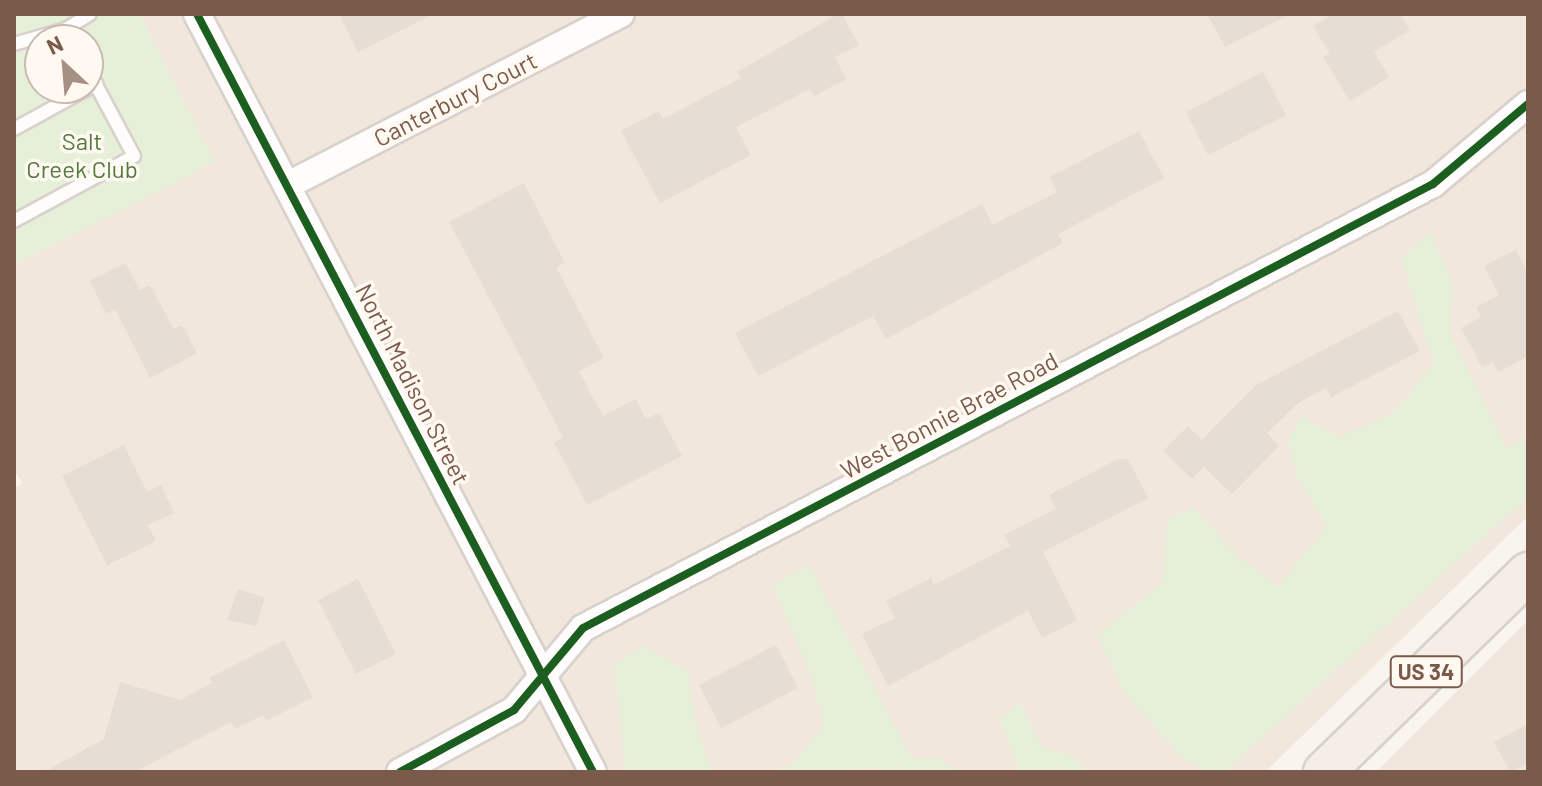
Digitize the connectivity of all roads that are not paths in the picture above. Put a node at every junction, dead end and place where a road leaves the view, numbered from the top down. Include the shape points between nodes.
1 (197, 14) edge
2 (621, 14) edge
3 (104, 99) edge
4 (60, 104) edge
5 (1528, 104) edge
6 (14, 129) edge
7 (290, 184) junction
8 (14, 221) edge
9 (1528, 573) edge
10 (544, 678) junction
11 (400, 772) edge
12 (593, 772) edge
13 (1324, 772) edge

1 - 7 street, North Madison Street
2 - 7 street, Canterbury Court
3 - 8 lane via 134,156
4 - 6 lane
5 - 10 street, West Bonnie Brae Road via 1433,184 583,628
7 - 10 street, North Madison Street
9 - 13 main road, US 34
10 - 11 street, West Bonnie Brae Road via 514,710
10 - 12 street, North Madison Street

